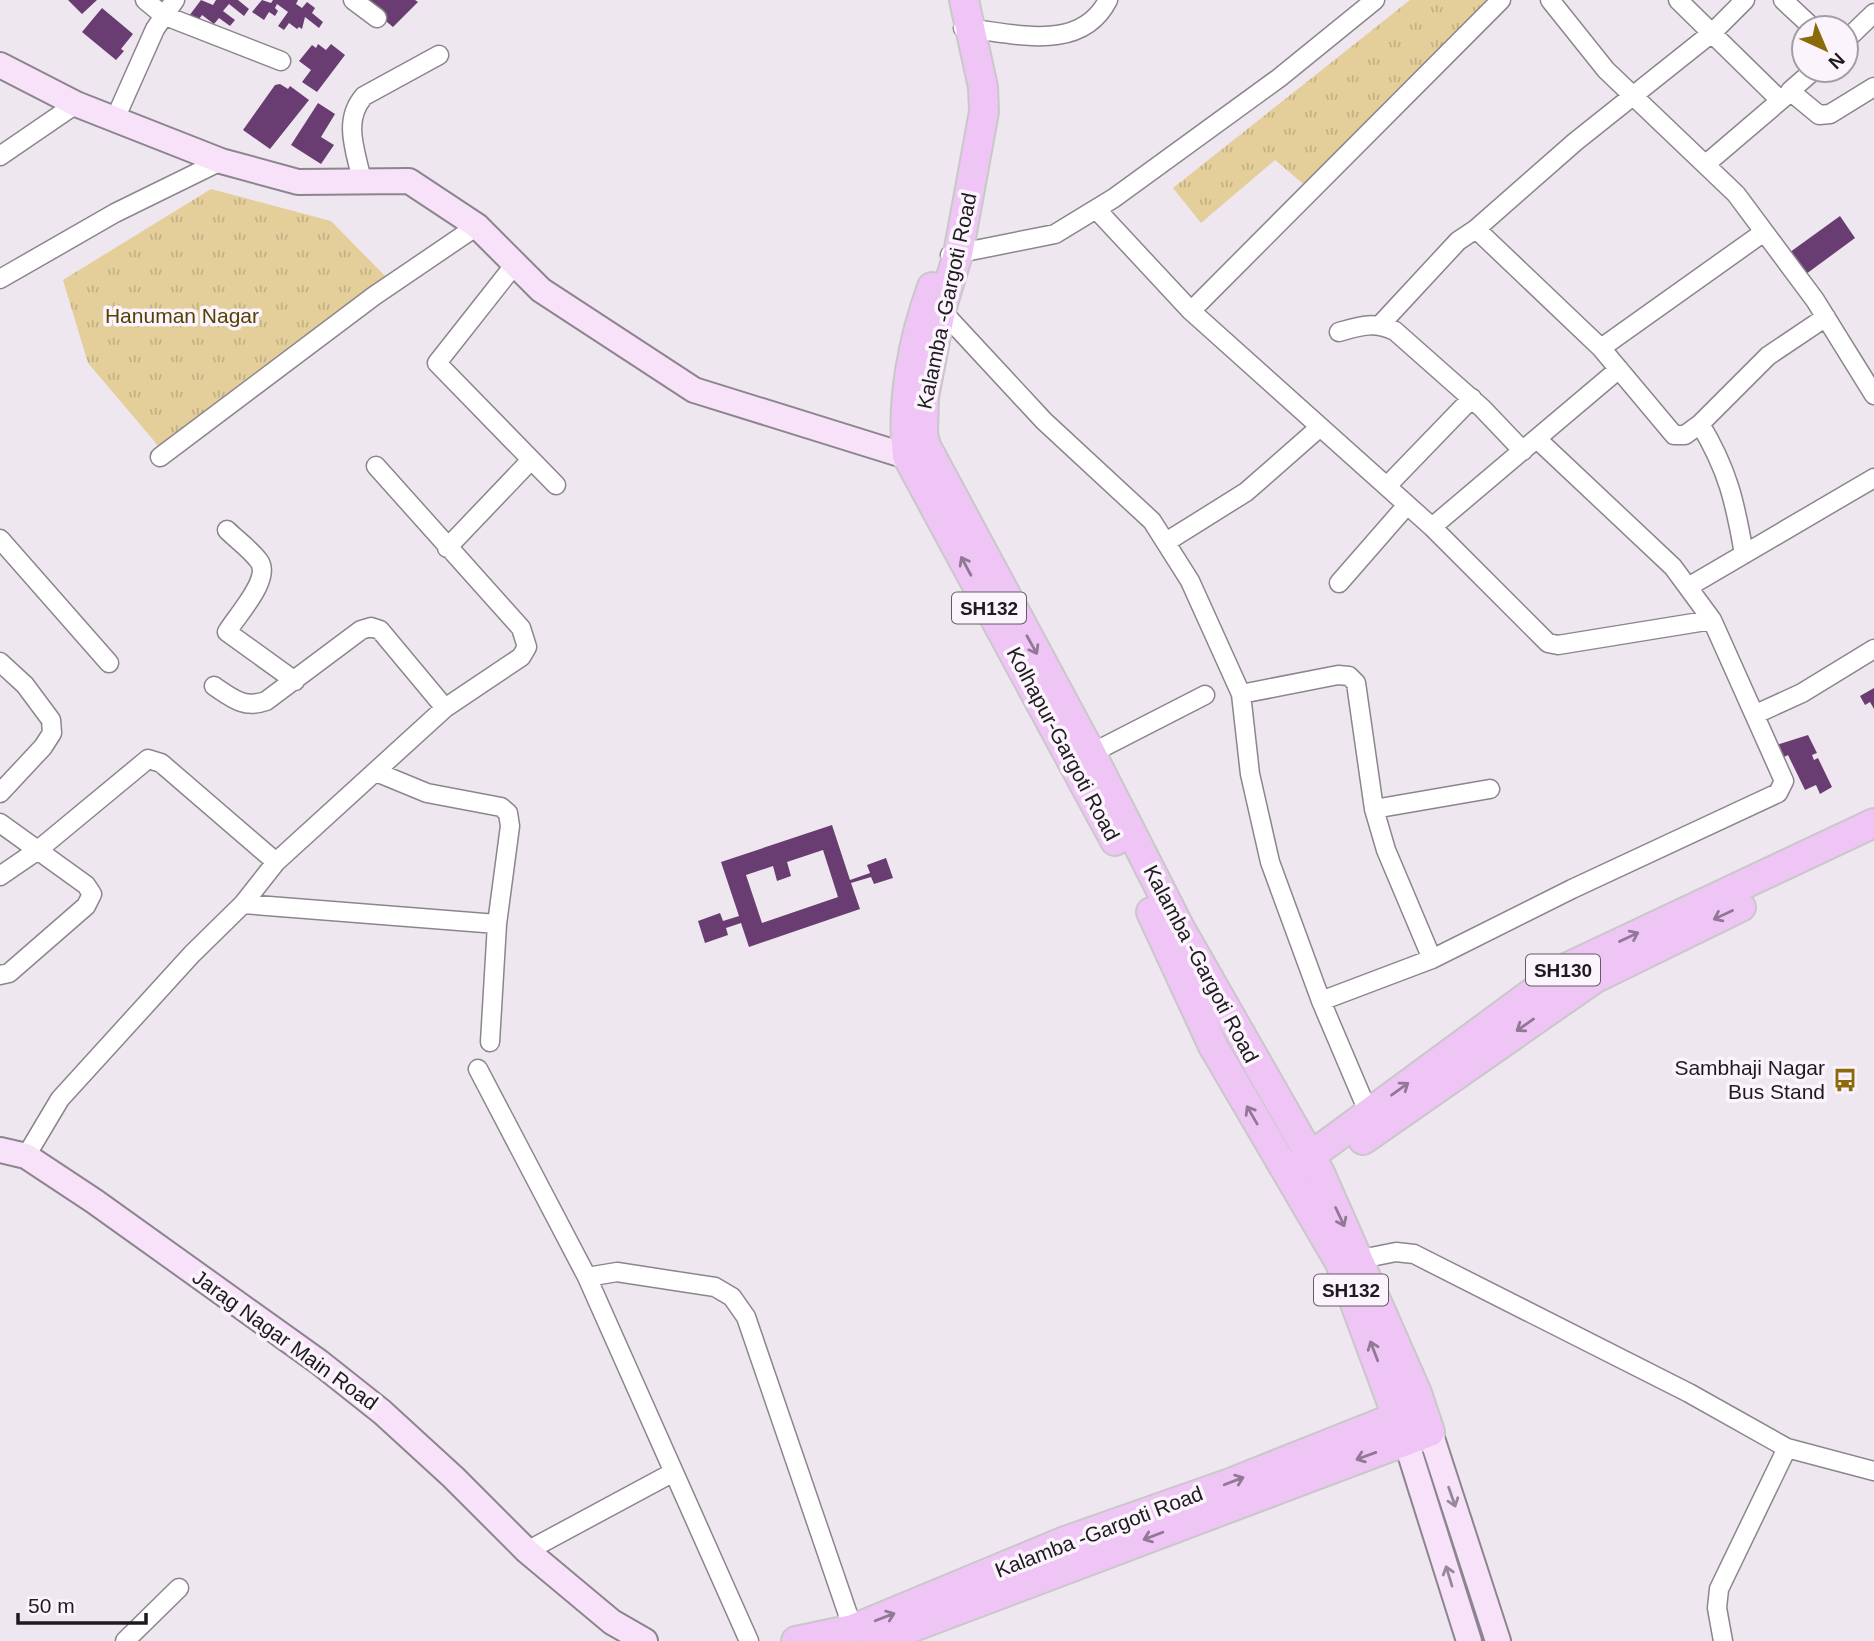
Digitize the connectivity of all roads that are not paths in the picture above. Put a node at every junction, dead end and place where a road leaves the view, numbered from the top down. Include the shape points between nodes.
1 (145, 0) edge
2 (353, 0) edge
3 (950, 0) edge
4 (964, 0) edge
5 (1108, 0) edge
6 (1375, 0) edge
7 (1501, 0) edge
8 (1550, 0) edge
9 (1678, 0) edge
10 (1745, 0) edge
11 (1783, 0) edge
12 (169, 7) edge
13 (1874, 13) edge
14 (1798, 14) edge
15 (377, 18) dead end
16 (1860, 26) edge
17 (964, 28) junction
18 (1713, 32) junction
19 (439, 55) dead end
20 (281, 61) dead end
21 (0, 65) edge
22 (1798, 84) edge
23 (1874, 87) edge
24 (1632, 95) junction
25 (1785, 96) junction
26 (76, 104) junction
27 (115, 118) junction
28 (0, 156) edge
29 (221, 161) junction
30 (1706, 164) junction
31 (362, 181) junction
32 (1096, 209) junction
33 (477, 226) junction
34 (1476, 229) junction
35 (1764, 232) junction
36 (951, 255) junction
37 (515, 264) junction
38 (0, 279) edge
39 (941, 310) junction
40 (1191, 312) junction
41 (1826, 317) junction
42 (1381, 324) junction
43 (1339, 332) dead end
44 (1601, 348) junction
45 (1619, 369) junction
46 (1874, 395) edge
47 (1472, 398) junction
48 (1700, 424) junction
49 (1320, 427) junction
50 (1537, 439) junction
51 (1522, 451) junction
52 (906, 456) junction
53 (160, 457) dead end
54 (531, 460) junction
55 (376, 466) dead end
56 (936, 466) junction
57 (1874, 478) edge
58 (556, 485) dead end
59 (1387, 486) junction
60 (1407, 505) junction
61 (1432, 527) junction
62 (227, 530) dead end
63 (0, 538) edge
64 (1166, 542) junction
65 (447, 548) junction
66 (1744, 554) junction
67 (1339, 583) dead end
68 (1688, 587) junction
69 (1712, 620) junction
70 (1874, 649) edge
71 (0, 662) edge
72 (109, 663) dead end
73 (295, 681) junction
74 (214, 686) dead end
75 (1241, 694) junction
76 (1205, 695) dead end
77 (445, 708) junction
78 (1756, 714) junction
79 (1082, 758) junction
80 (376, 772) junction
81 (1490, 789) dead end
82 (1, 790) edge
83 (1374, 809) junction
84 (0, 823) edge
85 (1874, 823) edge
86 (1874, 845) edge
87 (38, 850) junction
88 (276, 862) junction
89 (0, 876) edge
90 (243, 904) junction
91 (498, 924) junction
92 (1432, 959) junction
93 (0, 975) edge
94 (1321, 1001) junction
95 (490, 1042) dead end
96 (478, 1069) dead end
97 (1372, 1121) junction
98 (0, 1150) edge
99 (26, 1156) junction
100 (1315, 1165) junction
101 (1291, 1182) junction
102 (1350, 1261) junction
103 (587, 1277) junction
104 (1414, 1424) junction
105 (1787, 1448) junction
106 (1874, 1471) edge
107 (672, 1472) junction
108 (527, 1551) junction
109 (179, 1588) dead end
110 (864, 1635) edge
111 (134, 1638) edge
112 (645, 1641) edge
113 (749, 1641) edge
114 (796, 1641) edge
115 (1469, 1641) edge
116 (1498, 1641) edge
117 (1723, 1641) edge

1 - 12 street
2 - 15 street
3 - 17 main road, Kolhapur-Gargoti Road / SH132
4 - 17 main road
5 - 17 street via 1097,18 1069,35
6 - 32 street via 1279,78
7 - 40 street
8 - 24 street
9 - 18 street
10 - 18 street
11 - 14 street
12 - 20 street
12 - 27 street
13 - 16 street
17 - 36 main road, Kolhapur-Gargoti Road / SH132 via 969,88
18 - 24 street
18 - 25 street
19 - 31 street via 364,96 355,106 350,118
21 - 26 street
22 - 25 street
23 - 25 street via 1830,114 1819,115
24 - 30 street
24 - 34 street
25 - 30 street
26 - 27 street
26 - 28 street
27 - 29 street
29 - 31 street via 298,181
29 - 38 street via 115,213
30 - 35 street
31 - 33 street via 409,181
32 - 36 street via 1042,239
32 - 40 street
33 - 37 street
33 - 53 street via 374,296
34 - 42 street via 1458,241
34 - 44 street
35 - 41 street
35 - 44 street
36 - 39 main road, Kalamba -Gargoti Road
36 - 52 main road, Kolhapur-Gargoti Road / SH132 via 918,325
37 - 52 street via 541,290 694,390
37 - 54 street via 437,363
39 - 56 main road, Kalamba -Gargoti Road via 922,411 923,434
39 - 64 street via 1044,421 1152,521
40 - 49 street
41 - 46 street
41 - 48 street via 1768,356
42 - 43 street
42 - 47 street
44 - 45 street
45 - 48 street via 1674,435 1685,435
45 - 50 street
47 - 51 street
47 - 59 street
48 - 66 street via 1734,495
49 - 59 street
49 - 64 street via 1245,492
50 - 51 street
50 - 68 street via 1615,509
51 - 61 street
52 - 56 street
79 -> 52 main road, Kolhapur-Gargoti Road / SH132
54 - 58 street
54 - 65 street
55 - 65 street
56 -> 79 main road, Kalamba -Gargoti Road
57 - 66 street
59 - 60 street
60 - 61 street
60 - 67 street
61 - 69 street via 1548,643
62 - 73 street via 263,571 227,632
63 - 72 street
64 - 75 street via 1190,581
65 - 77 street via 521,628 527,647 521,657
66 - 68 street
68 - 69 street
69 - 78 street
70 - 78 street via 1802,693
71 - 82 street via 25,685 51,720 52,733
73 - 74 street via 254,705 241,704
73 - 77 street via 371,627 380,631
75 - 83 street via 1349,676 1356,683
75 - 94 street via 1251,774 1270,862
76 - 79 street
77 - 80 street
78 - 92 street via 1784,781 1778,793
79 - 100 main road, Kalamba -Gargoti Road
101 -> 79 main road, Kolhapur-Gargoti Road / SH132 via 1213,1046
80 - 88 street
80 - 91 street via 427,793 502,807 508,813
81 - 83 street
83 - 92 street via 1385,850
84 - 87 street
97 -> 85 main road, SH130 via 1583,958
86 -> 97 main road, SH130 via 1594,979
87 - 88 street via 148,759 161,763
87 - 89 street
87 - 93 street via 92,894 86,906 9,973
88 - 90 street
90 - 91 street
90 - 99 street via 60,1099
91 - 95 street
92 - 94 street
94 - 97 street
96 - 103 street
97 - 100 main road, SH130
98 - 99 street, Jarag Nagar Main Road
99 - 108 street, Jarag Nagar Main Road via 319,1362 382,1412
100 - 101 main road, SH130
100 -> 102 main road, Kalamba -Gargoti Road
101 - 102 main road, Kolhapur-Gargoti Road / SH132
102 - 104 main road, Kalamba -Gargoti Road
102 - 105 street via 1395,1252 1414,1254 1689,1393
103 - 107 street
103 - 110 street via 617,1272 715,1287 732,1297 746,1317
104 - 110 main road
115 -> 104 street, Kalamba -Gargoti Road
104 -> 116 street, Kalamba -Gargoti Road
105 - 106 street
105 - 117 street via 1719,1589
107 - 108 street
107 - 113 street
108 - 112 street, Jarag Nagar Main Road via 612,1622
109 - 111 street
110 - 114 main road

